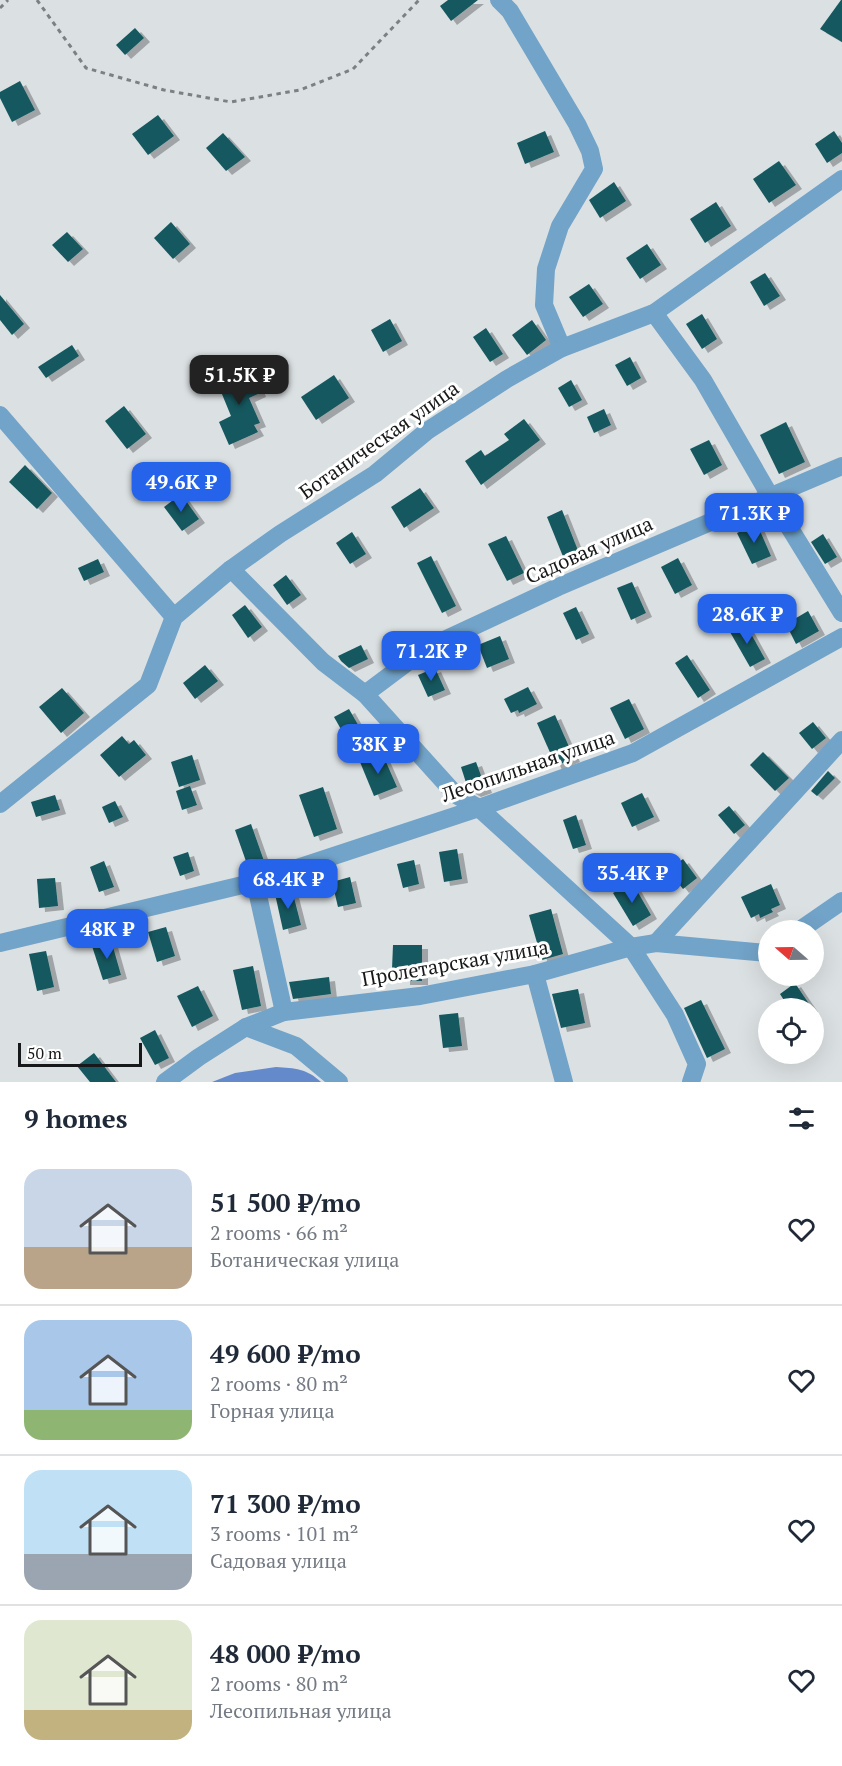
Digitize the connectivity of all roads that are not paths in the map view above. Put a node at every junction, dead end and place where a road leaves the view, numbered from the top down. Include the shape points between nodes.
1 (499, 0) edge
2 (842, 179) edge
3 (654, 313) junction
4 (562, 348) junction
5 (0, 415) edge
6 (842, 466) edge
7 (770, 496) junction
8 (231, 569) junction
9 (842, 614) edge
10 (174, 618) junction
11 (842, 638) edge
12 (365, 694) junction
13 (842, 740) edge
14 (0, 804) edge
15 (478, 808) junction
16 (255, 882) junction
17 (840, 907) edge
18 (817, 920) edge
19 (0, 943) edge
20 (656, 943) junction
21 (631, 947) junction
22 (758, 952) edge
23 (535, 974) junction
24 (284, 1012) junction
25 (246, 1027) junction
26 (165, 1082) edge
27 (339, 1082) edge
28 (564, 1082) edge
29 (691, 1082) edge

1 - 4 street via 510,10 577,124 594,169 560,226 546,269 544,305
2 - 3 street, Ботаническая улица
3 - 4 street, Ботаническая улица
3 - 7 street via 704,380
4 - 8 street, Ботаническая улица via 427,431 375,474
5 - 10 street
6 - 7 street, Садовая улица
7 - 9 street
7 - 12 street, Садовая улица via 425,649
8 - 10 street, Ботаническая улица
8 - 12 street via 323,662
10 - 14 street, Ботаническая улица via 148,685
11 - 15 street, Лесопильная улица via 633,753
12 - 15 street via 456,795
13 - 20 street
15 - 16 street, Лесопильная улица
15 - 21 street
16 - 19 street, Лесопильная улица
16 - 24 street
17 - 18 street
20 - 21 street, Пролетарская улица
20 - 22 street, Пролетарская улица
21 - 23 street, Пролетарская улица
21 - 29 street via 675,1015 697,1064
23 - 24 street, Пролетарская улица via 420,996
23 - 28 street
24 - 25 street, Пролетарская улица
25 - 26 street, Пролетарская улица
25 - 27 street via 296,1046

